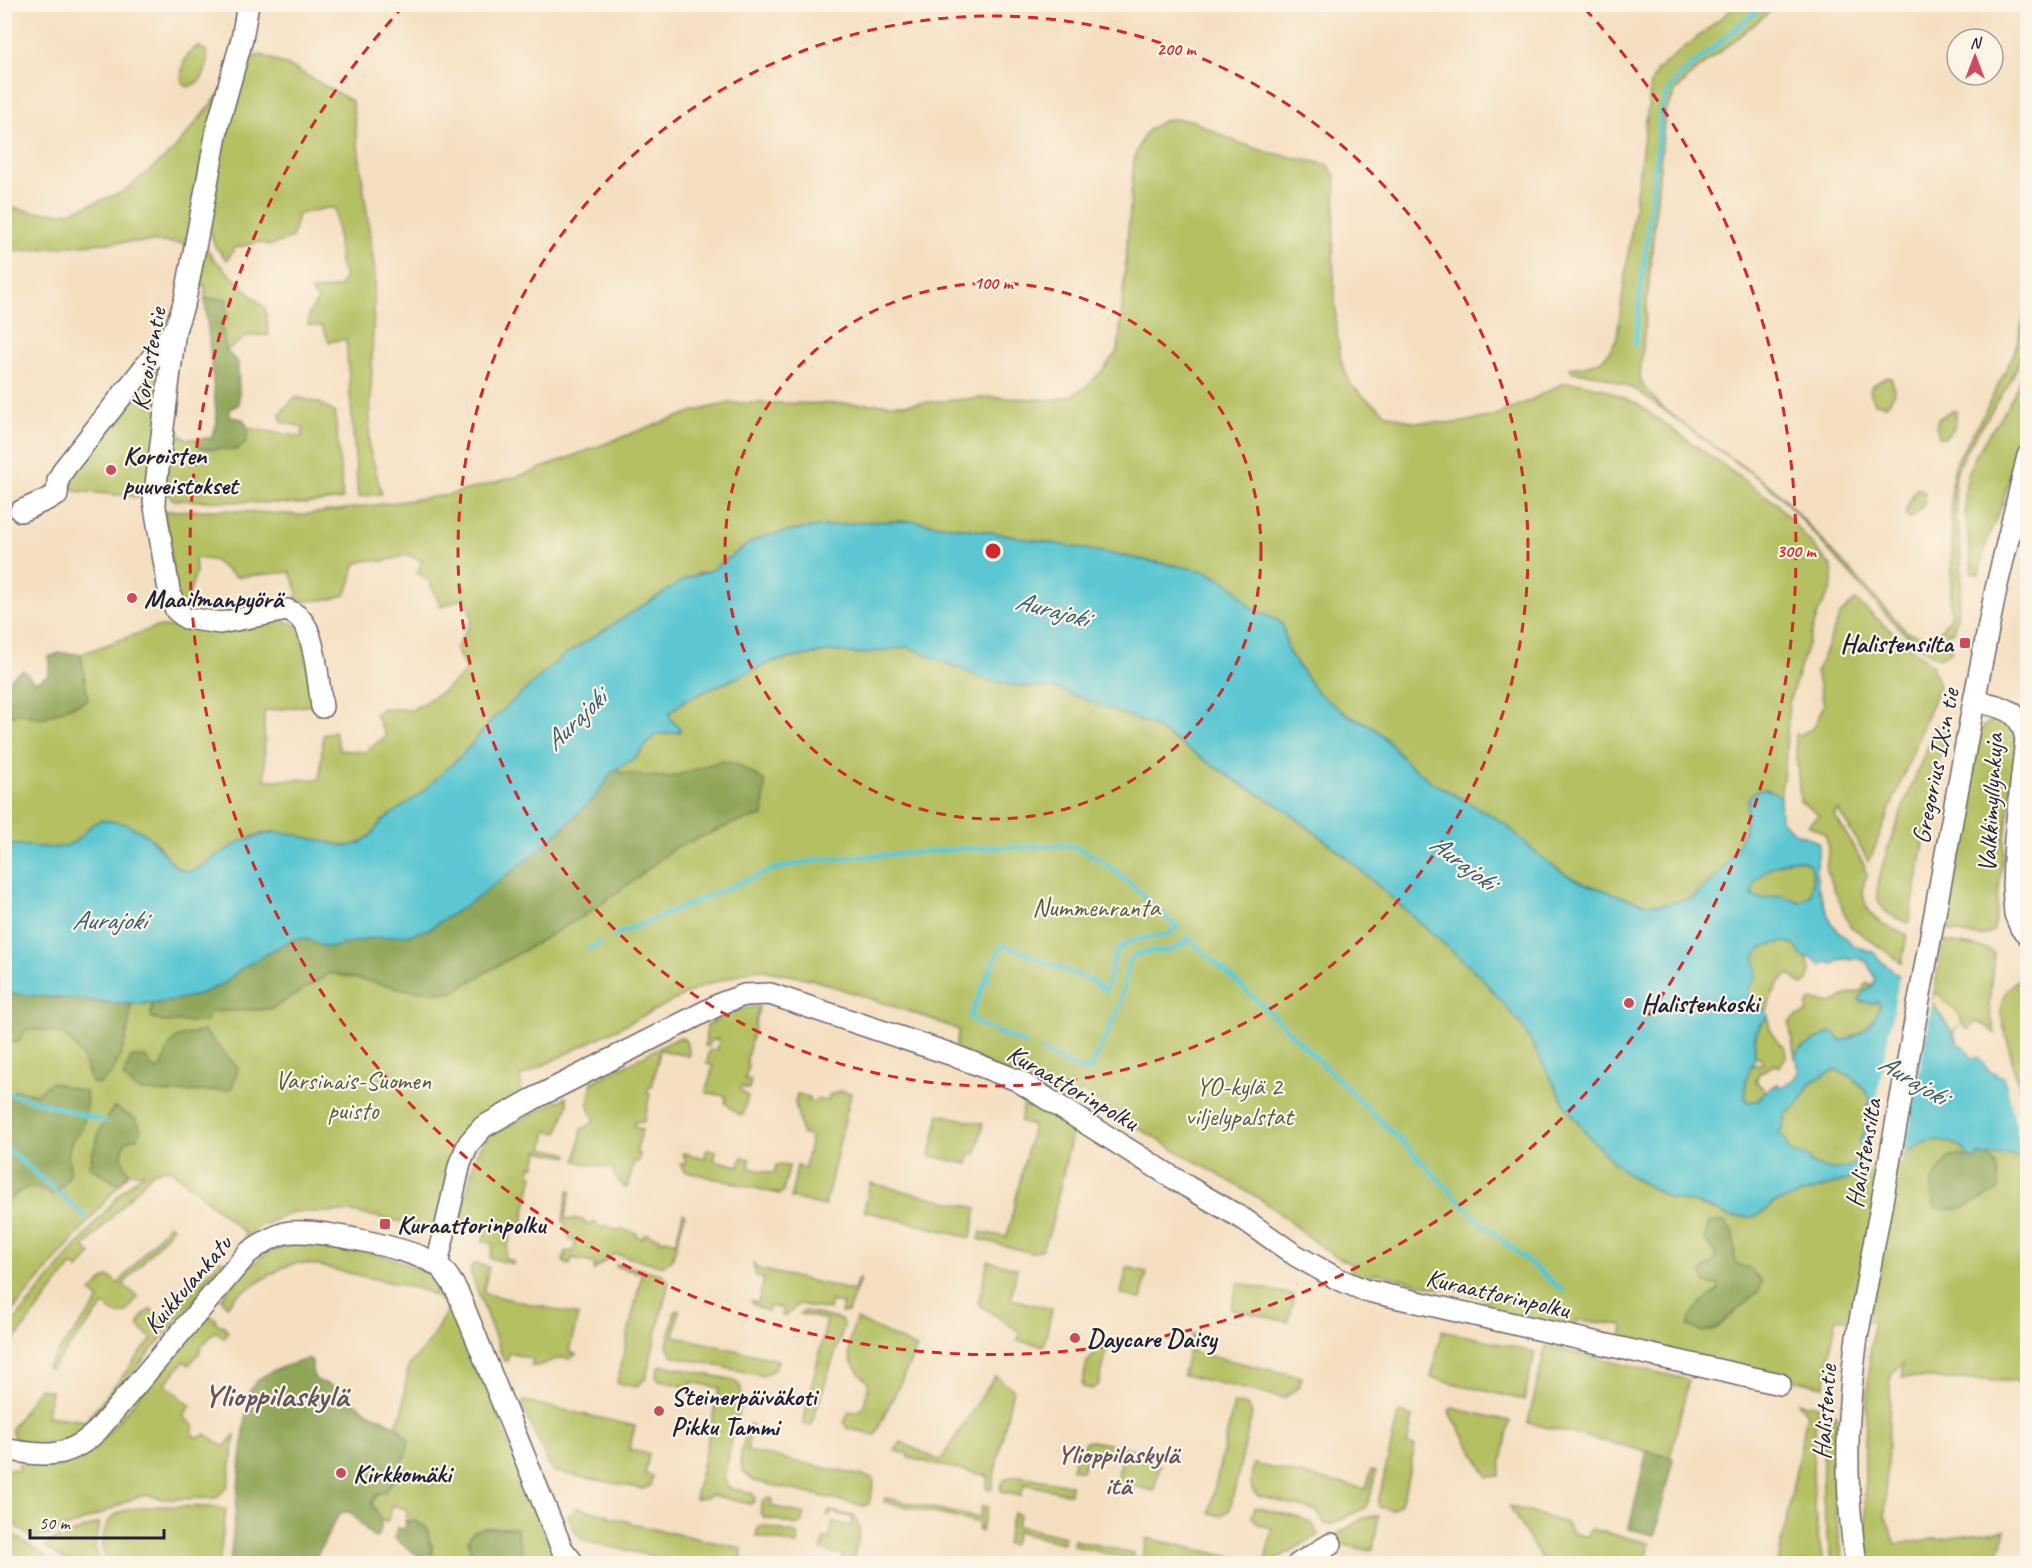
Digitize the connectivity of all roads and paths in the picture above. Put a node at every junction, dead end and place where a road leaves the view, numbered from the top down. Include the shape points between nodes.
1 (248, 4) edge
2 (175, 330) junction
3 (2028, 456) edge
4 (21, 511) dead end
5 (1974, 701) junction
6 (322, 707) dead end
7 (1936, 910) joint
8 (2028, 935) edge
9 (437, 1265) junction
10 (1870, 1265) joint
11 (1780, 1384) dead end
12 (4, 1449) edge
13 (1331, 1544) dead end
14 (574, 1563) edge
15 (1298, 1563) edge
16 (1856, 1563) edge

1 - 2 street, Koroistentie via 218,125 185,300
2 - 4 street via 64,469 57,495
2 - 6 street, Koroistentie via 154,501 176,610 186,618 220,623 287,610 294,613 311,639
3 - 5 street, Gregorius IX:n tie
5 - 7 street, Gregorius IX:n tie
5 - 8 street, Valkkimyllynkuja via 2013,712 2024,729 2013,886 2015,914
7 - 10 street, Halistensilta
9 - 11 street, Kuraattorinpolku via 460,1163 469,1143 483,1127 722,1003 744,995 770,994 1017,1080 1347,1284
9 - 12 street, Kuikkulankatu via 399,1250 316,1232 273,1237 248,1253 81,1445 52,1454
9 - 14 street via 458,1293 562,1549
10 - 16 street, Halistentie via 1849,1398 1848,1497
13 - 15 street

